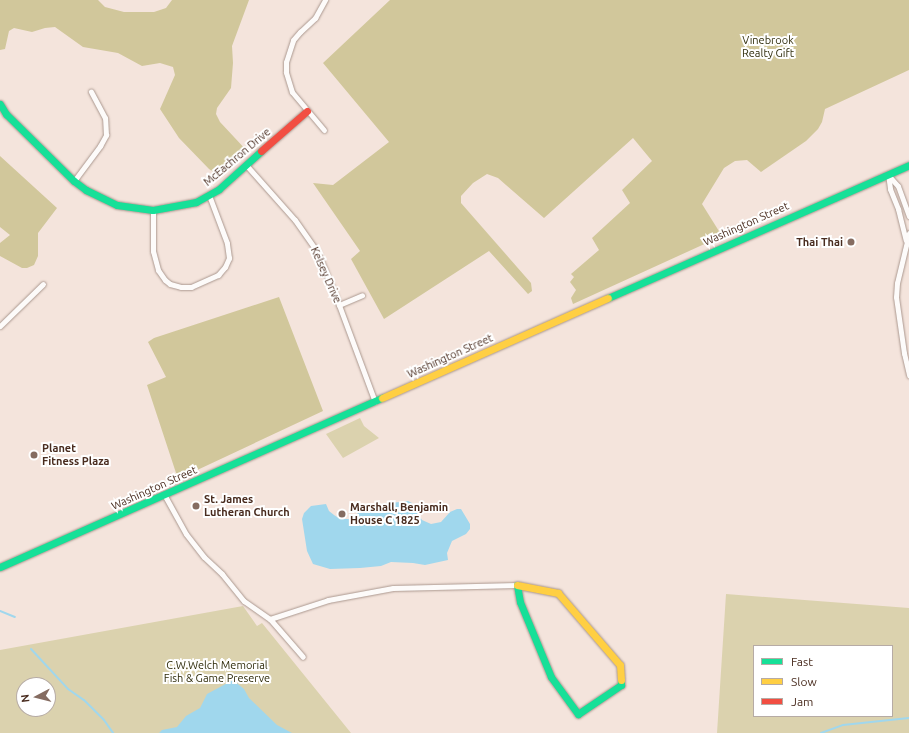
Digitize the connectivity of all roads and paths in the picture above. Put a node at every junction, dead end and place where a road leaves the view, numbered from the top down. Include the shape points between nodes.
1 (325, 0) edge
2 (91, 92) dead end
3 (0, 104) edge
4 (307, 111) junction
5 (324, 130) dead end
6 (909, 165) edge
7 (247, 166) junction
8 (888, 174) junction
9 (74, 181) junction
10 (210, 195) junction
11 (153, 210) junction
12 (909, 216) edge
13 (909, 233) edge
14 (906, 240) junction
15 (43, 284) dead end
16 (362, 296) dead end
17 (339, 305) junction
18 (0, 326) edge
19 (909, 375) edge
20 (375, 402) junction
21 (164, 496) junction
22 (0, 567) edge
23 (517, 585) junction
24 (270, 619) junction
25 (303, 657) dead end

1 - 4 street via 315,18 293,40 286,62 288,83
2 - 9 street via 105,118 106,135
3 - 9 main road, McEachron Drive via 6,114
4 - 5 street
4 - 7 main road, McEachron Drive
6 - 8 main road, Washington Street
7 - 10 main road, McEachron Drive
7 - 17 street, Kelsey Drive via 295,220 310,241 320,258
8 - 12 street via 898,186
8 - 14 street via 890,189
8 - 20 main road, Washington Street
9 - 11 main road, McEachron Drive via 95,196 117,205
10 - 11 main road, McEachron Drive via 182,206
10 - 11 street via 227,243 229,258 218,275 191,287 170,284 158,270 153,251
13 - 14 street
14 - 19 street via 896,298
15 - 18 street
16 - 17 street
17 - 20 street, Kelsey Drive
20 - 21 main road, Washington Street
21 - 22 main road, Washington Street
21 - 24 street via 186,534 204,557 244,601
23 - 23 main road via 558,593 620,665 621,686 578,714 551,677 520,602
23 - 24 street via 392,588 328,600
24 - 25 street

